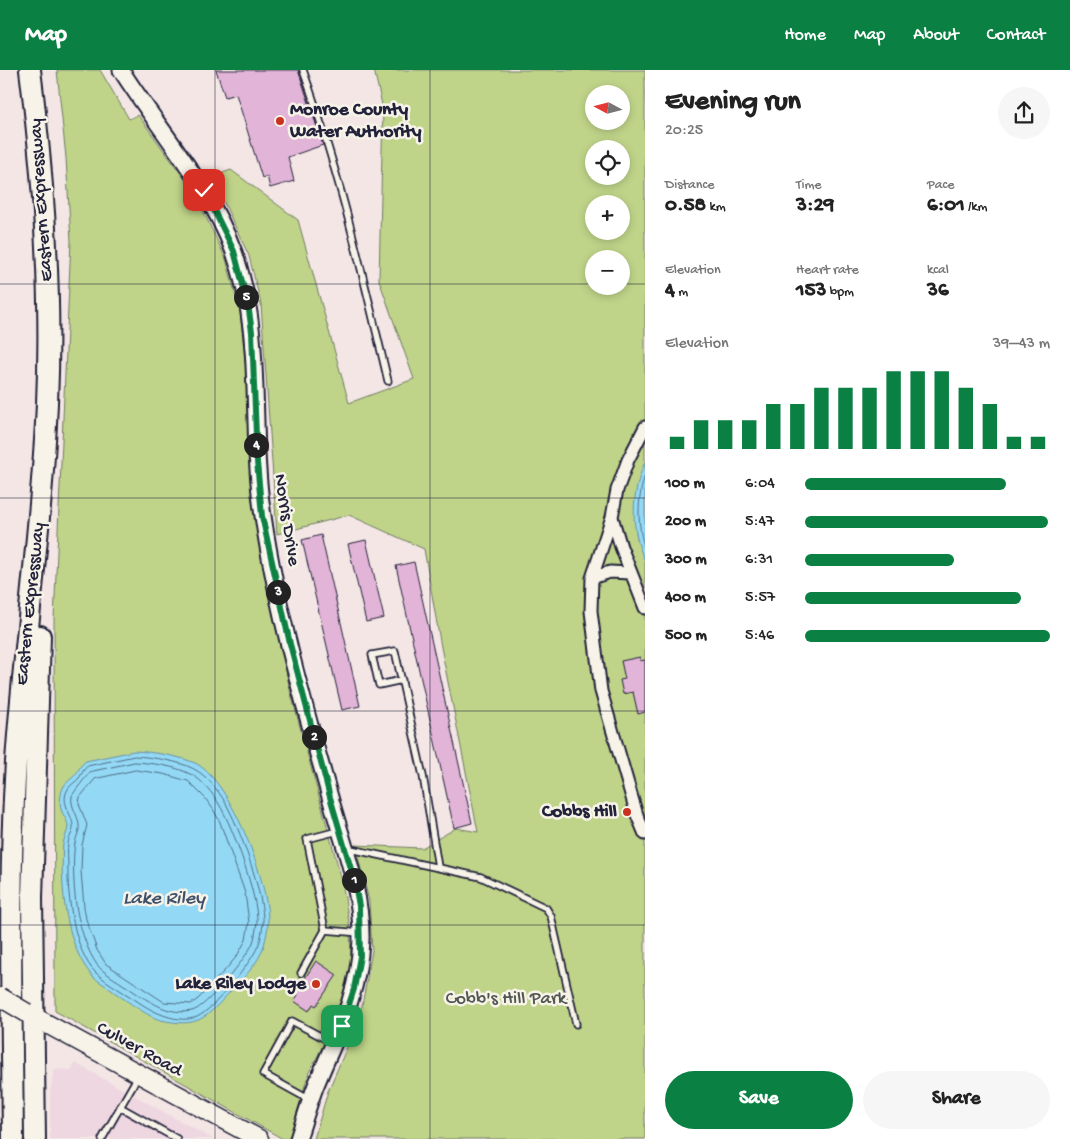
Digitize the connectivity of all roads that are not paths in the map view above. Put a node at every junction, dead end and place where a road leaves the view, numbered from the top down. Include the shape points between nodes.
1 (30, 70) edge
2 (121, 70) edge
3 (303, 70) edge
4 (388, 381) dead end
5 (645, 427) edge
6 (44, 454) junction
7 (612, 517) junction
8 (630, 572) junction
9 (592, 578) junction
10 (645, 608) edge
11 (402, 680) junction
12 (340, 831) junction
13 (645, 834) edge
14 (344, 847) junction
15 (438, 867) junction
16 (325, 930) junction
17 (361, 933) junction
18 (301, 973) dead end
19 (0, 997) edge
20 (30, 1014) junction
21 (576, 1024) dead end
22 (334, 1044) junction
23 (139, 1075) junction
24 (310, 1100) junction
25 (120, 1107) junction
26 (254, 1138) edge
27 (13, 1139) edge
28 (35, 1139) edge
29 (102, 1139) edge
30 (177, 1139) edge
31 (298, 1139) edge

1 - 6 highway, Eastern Expressway via 41,162 48,290
2 - 12 street, Norris Drive via 204,190 234,251 242,278 252,332 262,516 290,644
3 - 4 lane via 355,243
5 - 7 street via 628,460
6 - 20 highway
6 - 27 highway, Eastern Expressway via 13,817
7 - 8 street
7 - 9 street
8 - 9 street via 610,572
8 - 10 street
9 - 13 street via 591,610 601,691
11 - 11 lane via 395,651 372,655 379,685
11 - 15 lane
12 - 14 street, Norris Drive
12 - 16 lane via 307,839
14 - 15 lane
14 - 17 street, Norris Drive via 354,879
15 - 21 lane via 481,877 546,908 558,942
16 - 17 lane
16 - 18 lane
17 - 22 street, Norris Drive via 354,989
19 - 20 main road, Culver Road, bridge
20 - 23 main road, Culver Road
20 - 28 highway
22 - 24 street, Norris Drive
22 - 24 lane via 292,1021 263,1074
23 - 25 lane
23 - 26 main road, Culver Road
24 - 31 street, Norris Drive
25 - 29 lane
25 - 30 lane

